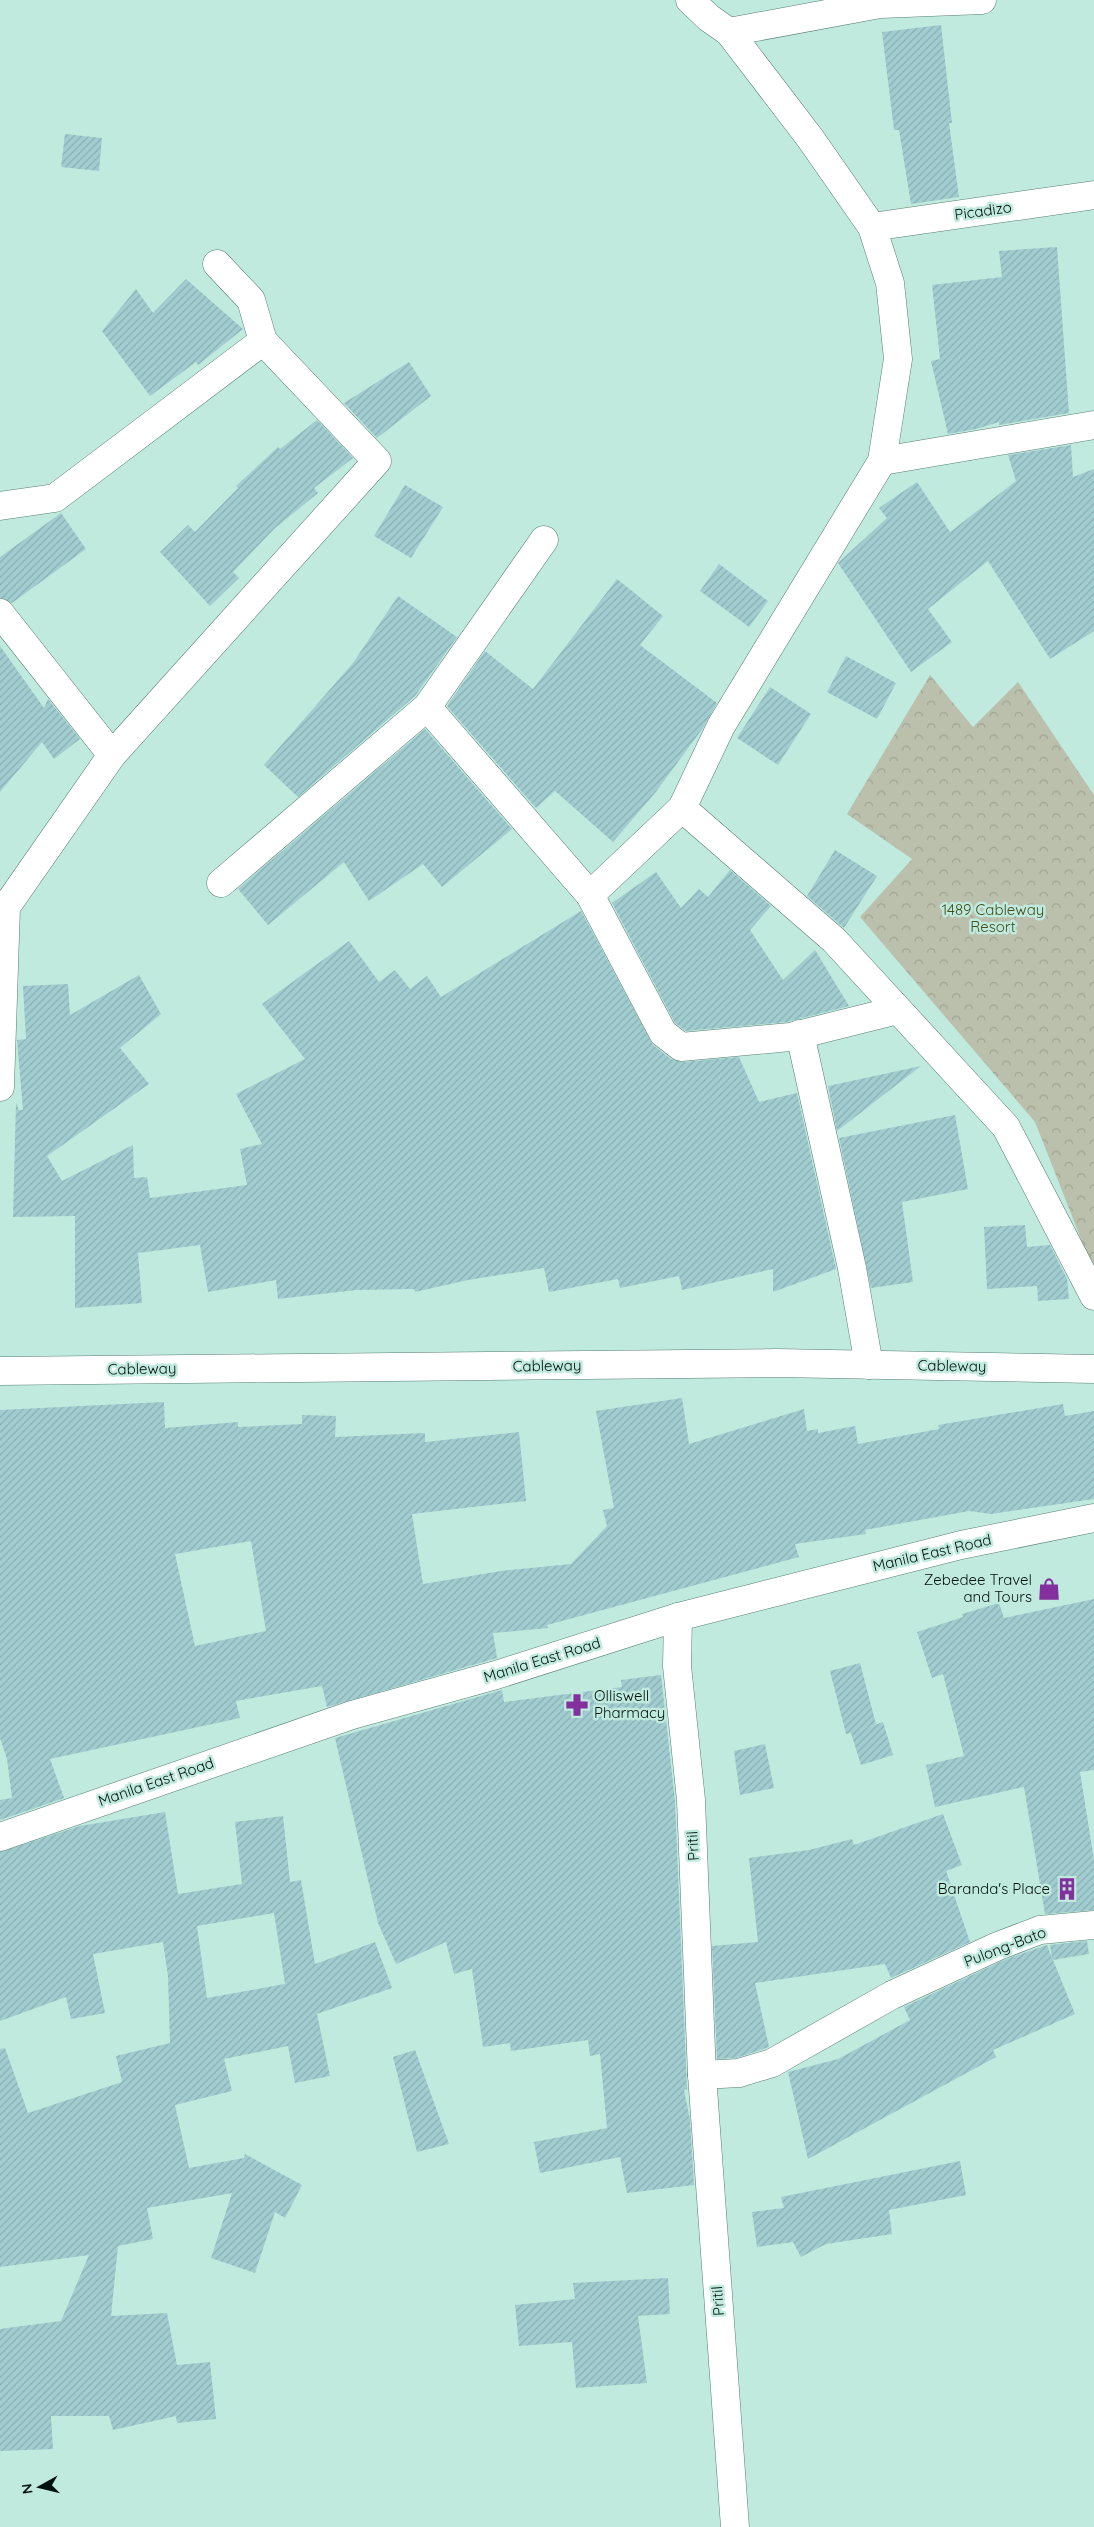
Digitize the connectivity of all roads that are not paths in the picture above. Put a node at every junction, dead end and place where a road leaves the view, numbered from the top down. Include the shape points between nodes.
1 (690, 0) edge
2 (982, 0) edge
3 (729, 32) junction
4 (1094, 195) edge
5 (872, 226) junction
6 (217, 264) dead end
7 (264, 341) junction
8 (1094, 425) edge
9 (882, 461) junction
10 (0, 506) edge
11 (544, 540) dead end
12 (0, 613) edge
13 (427, 707) junction
14 (112, 755) junction
15 (682, 808) junction
16 (221, 883) dead end
17 (590, 895) junction
18 (3, 905) edge
19 (898, 1010) junction
20 (800, 1034) junction
21 (0, 1087) edge
22 (1094, 1296) edge
23 (869, 1365) junction
24 (1094, 1369) edge
25 (0, 1371) edge
26 (1094, 1518) edge
27 (678, 1617) junction
28 (0, 1837) edge
29 (1094, 1925) edge
30 (702, 2075) junction
31 (735, 2527) edge

1 - 3 street
2 - 3 street via 880,4
3 - 5 street
4 - 5 street, Picadizo
5 - 9 street via 890,283 898,359
6 - 7 street via 251,300
7 - 10 street via 55,498
7 - 14 street via 377,460
8 - 9 street
9 - 15 street via 722,726
11 - 13 street
12 - 14 street
13 - 16 street
13 - 17 street
14 - 18 street
15 - 17 street
15 - 19 street via 834,940
17 - 20 street via 664,1033 681,1046
18 - 21 street
19 - 20 street
19 - 22 street via 1006,1128
20 - 23 street via 852,1268
23 - 24 street, Cableway
23 - 25 street, Cableway via 777,1363
26 - 27 street, Manila East Road via 856,1570
27 - 28 street, Manila East Road via 496,1675 352,1716
27 - 30 street, Pritil via 677,1666 691,1800
29 - 30 street, Pulong-Bato via 1040,1930 998,1946 892,1995 772,2063 739,2073
30 - 31 street, Pritil

